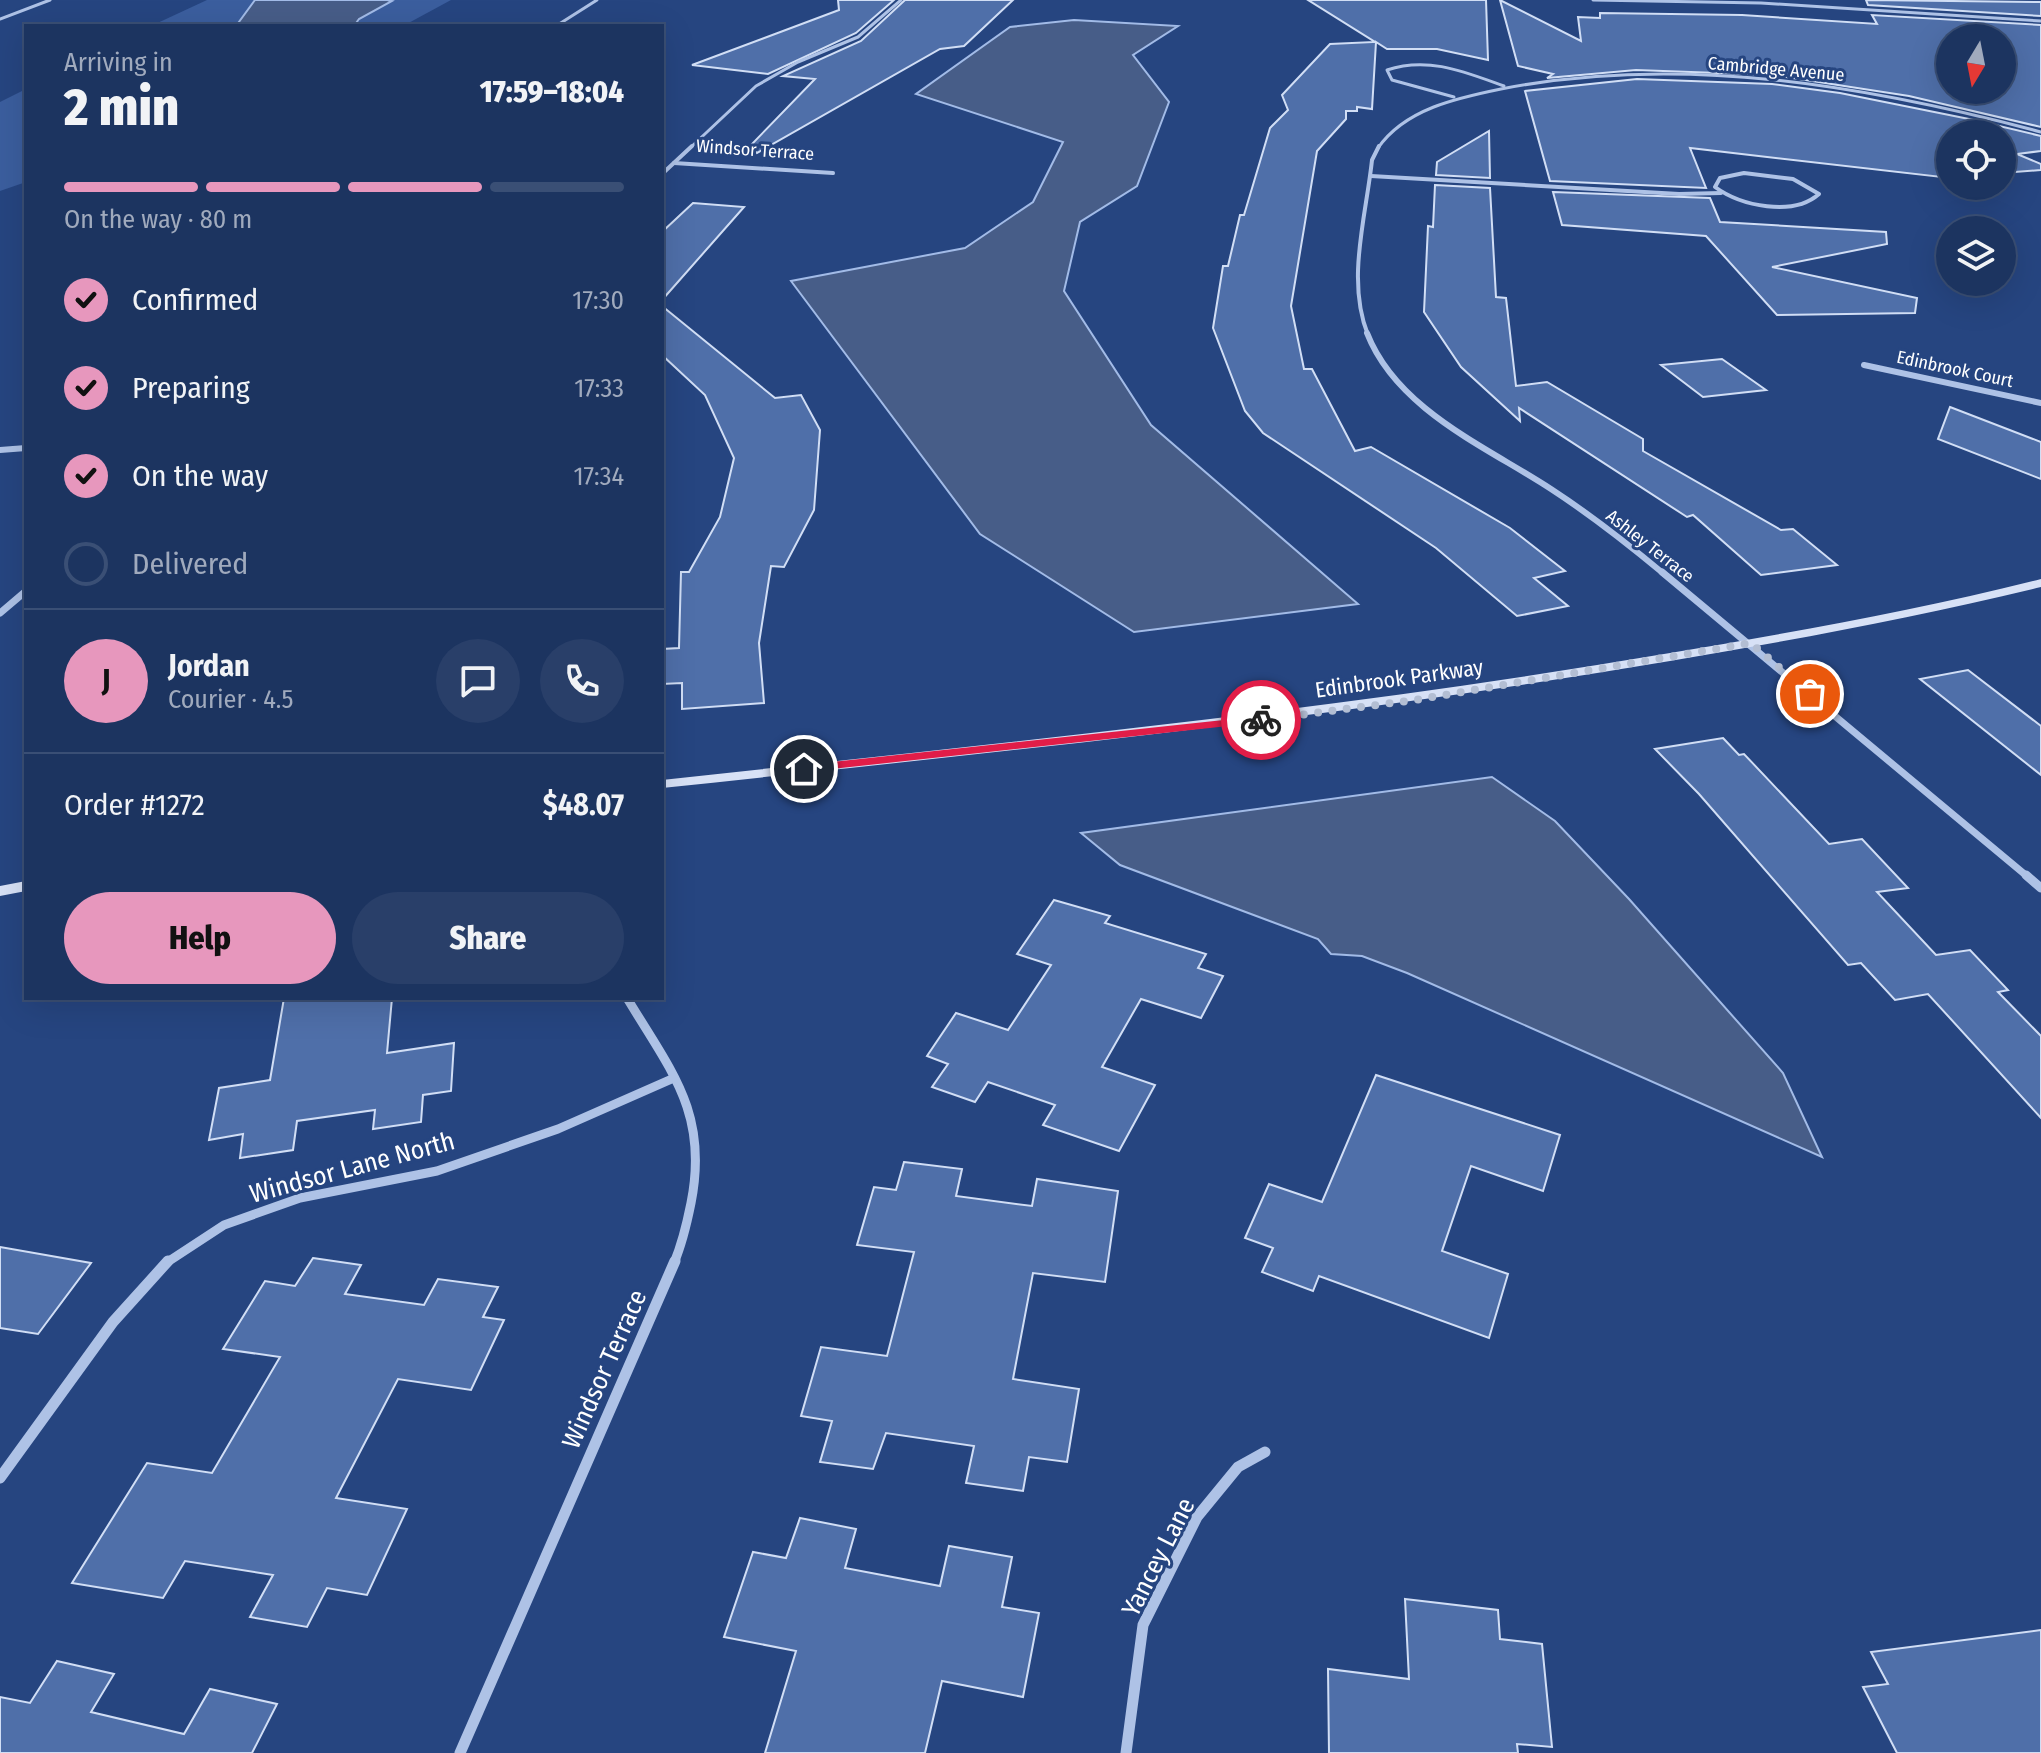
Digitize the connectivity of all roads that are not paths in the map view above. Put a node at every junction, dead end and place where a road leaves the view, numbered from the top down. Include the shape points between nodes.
1 (50, 0) edge
2 (597, 0) edge
3 (901, 0) edge
4 (1593, 0) edge
5 (1736, 1) edge
6 (0, 19) edge
7 (2041, 21) edge
8 (559, 24) edge
9 (1505, 87) junction
10 (1458, 98) junction
11 (2039, 130) edge
12 (674, 163) junction
13 (664, 172) edge
14 (833, 173) dead end
15 (1371, 176) junction
16 (1721, 193) junction
17 (1864, 365) dead end
18 (2041, 403) edge
19 (24, 448) edge
20 (0, 450) edge
21 (2041, 583) edge
22 (24, 593) edge
23 (0, 613) edge
24 (1751, 643) junction
25 (664, 784) edge
26 (24, 886) edge
27 (2041, 888) edge
28 (0, 891) edge
29 (628, 1000) edge
30 (674, 1078) junction
31 (1265, 1452) dead end
32 (0, 1478) edge
33 (460, 1753) edge
34 (1126, 1753) edge

1 - 6 street
2 - 8 street
3 - 12 street via 858,37 756,86
4 - 5 street
5 - 7 street
9 - 10 street, Ashley Terrace
9 - 10 street via 1439,65 1404,64 1387,70 1392,80
9 - 11 street, Cambridge Avenue via 1613,76 1775,81 1885,95
10 - 15 street, Ashley Terrace via 1395,127 1379,143
12 - 13 street
12 - 14 street, Windsor Terrace
15 - 16 street
15 - 24 street, Ashley Terrace via 1359,317 1372,347 1395,377 1428,409 1554,490
16 - 16 street via 1715,187 1720,178 1752,173 1793,179 1819,194 1809,203 1781,206
17 - 18 street, Edinbrook Court
19 - 20 street
21 - 24 street, Edinbrook Parkway
22 - 23 street
24 - 25 street, Edinbrook Parkway via 1263,720
24 - 27 street, Ashley Terrace
26 - 28 street
29 - 30 street, Windsor Terrace
30 - 32 street, Windsor Lane North via 558,1129 437,1171 300,1198 224,1225 170,1259 113,1322
30 - 33 street, Windsor Terrace via 695,1128 695,1186 679,1252
31 - 34 street, Yancey Lane via 1238,1467 1197,1517 1143,1625

